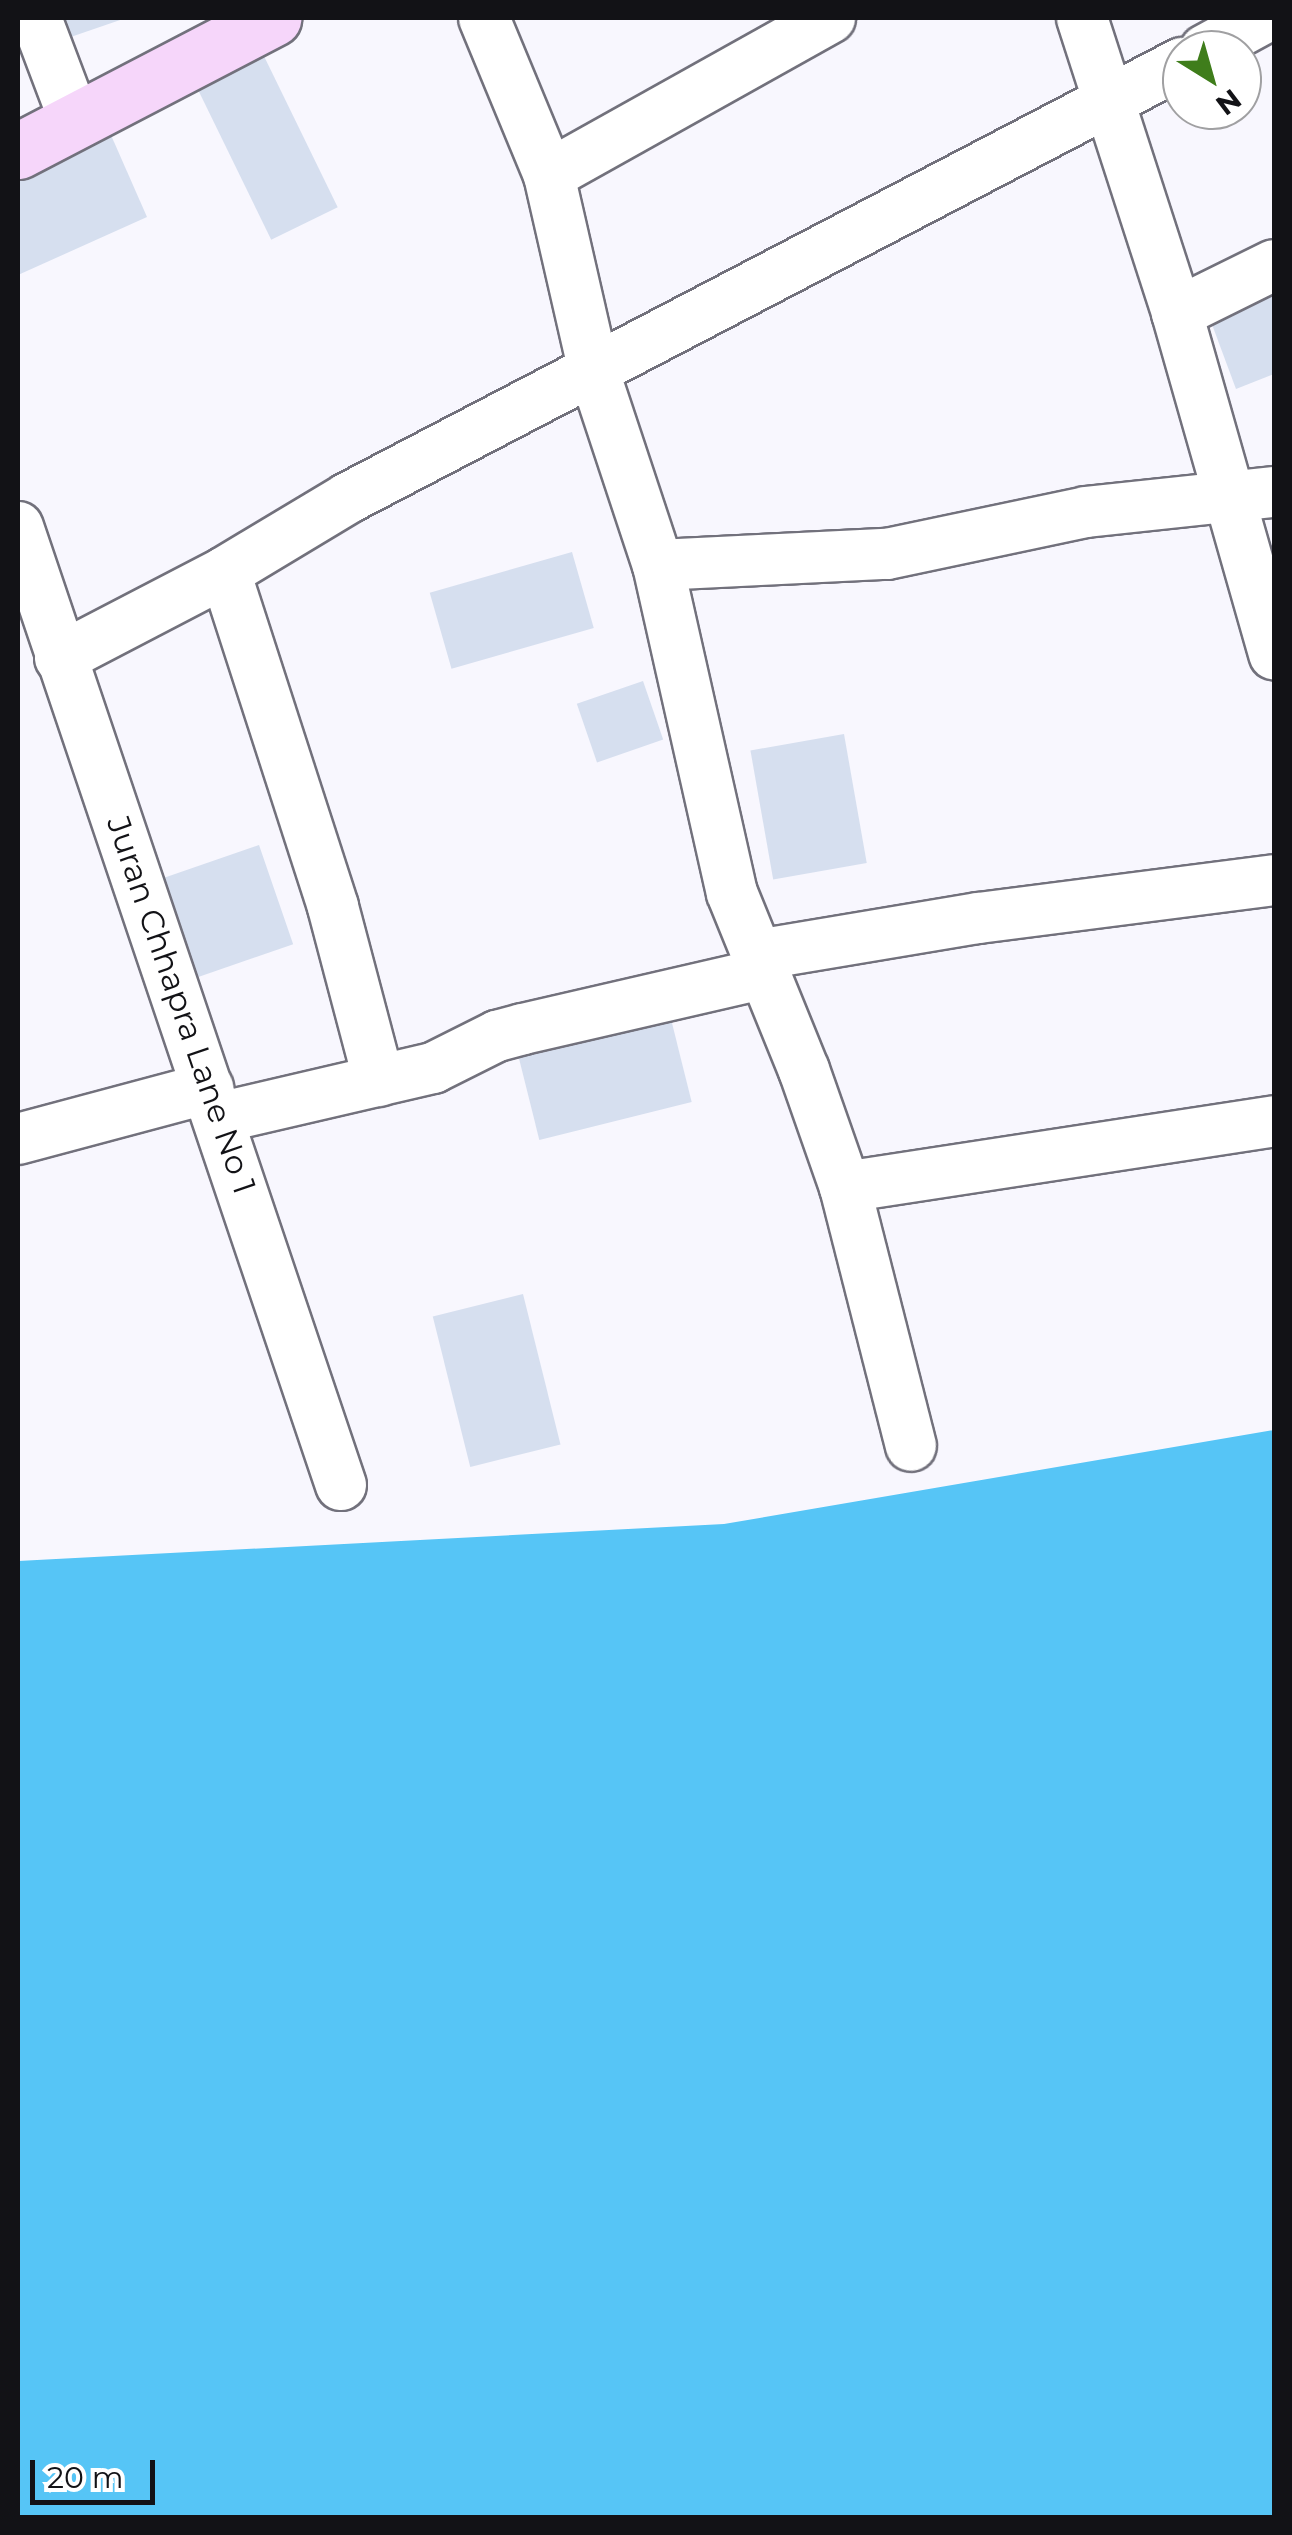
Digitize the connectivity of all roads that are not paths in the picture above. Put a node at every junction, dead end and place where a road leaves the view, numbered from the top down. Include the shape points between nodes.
1 (36, 18) edge
2 (274, 18) edge
3 (484, 18) edge
4 (830, 18) edge
5 (1082, 18) edge
6 (1264, 18) edge
7 (1242, 30) edge
8 (750, 38) edge
9 (1162, 74) edge
10 (1111, 103) junction
11 (75, 121) junction
12 (18, 151) edge
13 (549, 176) junction
14 (1274, 265) edge
15 (1177, 314) junction
16 (594, 372) junction
17 (1251, 495) edge
18 (18, 526) edge
19 (658, 565) junction
20 (225, 572) junction
21 (1274, 654) edge
22 (60, 658) junction
23 (1274, 880) edge
24 (761, 964) junction
25 (379, 1081) junction
26 (213, 1103) junction
27 (1274, 1122) edge
28 (18, 1139) edge
29 (845, 1187) junction
30 (911, 1446) dead end
31 (341, 1485) dead end

1 - 11 street
2 - 11 main road
3 - 13 street
4 - 8 street
5 - 10 street
6 - 7 street
8 - 13 street
9 - 10 street
10 - 15 street
10 - 16 street via 859,228
11 - 12 main road
13 - 16 street
14 - 15 street
15 - 17 street
16 - 19 street
16 - 20 street via 348,498
17 - 19 street via 1086,512 887,554
17 - 21 street
18 - 22 street, Juran Chhapra Lane No 1
19 - 24 street via 732,892
20 - 22 street
20 - 25 street via 333,908
22 - 26 street, Juran Chhapra Lane No 1
23 - 24 street via 978,918
24 - 25 street via 523,1029 433,1068
24 - 29 street
25 - 26 street
26 - 28 street
26 - 31 street, Juran Chhapra Lane No 1
27 - 29 street
29 - 30 street

